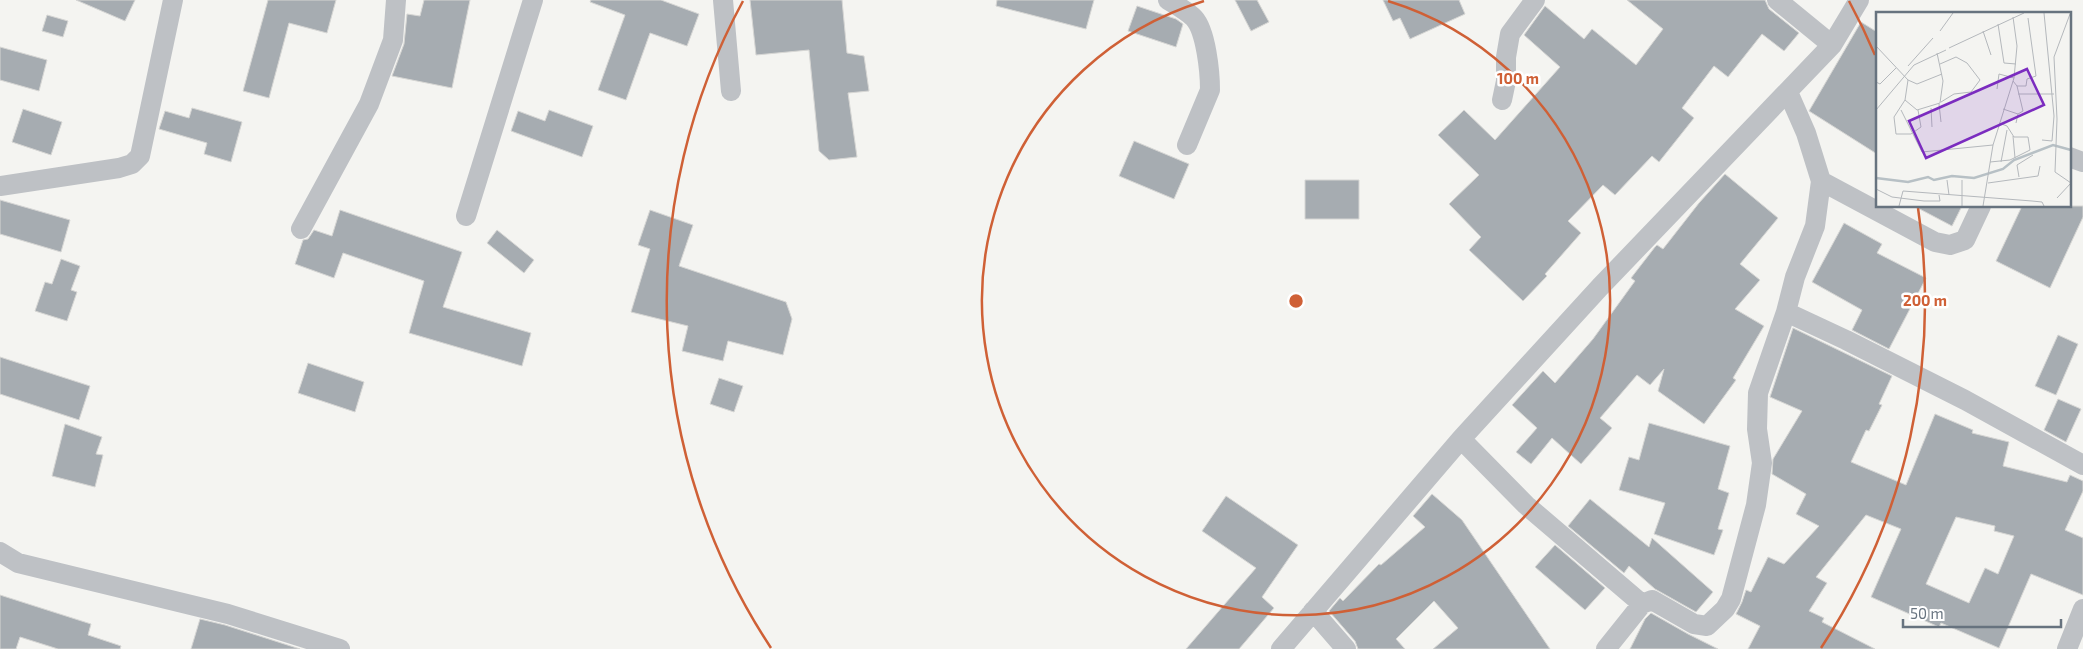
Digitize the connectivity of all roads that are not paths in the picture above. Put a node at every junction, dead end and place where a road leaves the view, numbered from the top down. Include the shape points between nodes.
1 (173, 0) edge
2 (396, 0) edge
3 (533, 0) edge
4 (722, 0) edge
5 (1168, 0) edge
6 (1535, 0) edge
7 (1777, 0) edge
8 (1859, 0) edge
9 (1832, 45) junction
10 (731, 90) dead end
11 (1788, 92) junction
12 (1502, 100) dead end
13 (1187, 145) dead end
14 (2070, 157) edge
15 (2083, 162) edge
16 (1821, 181) junction
17 (0, 186) edge
18 (1980, 208) edge
19 (466, 216) dead end
20 (301, 229) dead end
21 (1786, 312) junction
22 (1461, 439) junction
23 (2083, 465) edge
24 (0, 552) edge
25 (1642, 604) junction
26 (2083, 609) edge
27 (1313, 611) junction
28 (340, 649) edge
29 (1281, 649) edge
30 (1346, 649) edge
31 (1606, 649) edge
32 (2067, 649) edge

1 - 17 street via 140,156 132,164 119,168
2 - 20 street via 392,40 369,104
3 - 19 street
4 - 10 street
5 - 13 street via 1194,18 1201,29 1210,80 1210,90
6 - 12 street via 1510,34
7 - 9 street
8 - 9 street
9 - 11 street
11 - 16 street
11 - 22 street via 1600,287
14 - 15 street
16 - 18 street via 1935,242 1950,244 1965,240
16 - 21 street via 1815,226 1795,277
21 - 23 street via 1957,396
21 - 25 street via 1758,393 1757,429 1762,463 1756,505 1731,599 1707,626 1694,624 1652,600
22 - 25 street via 1526,505
22 - 27 street
24 - 28 street via 18,563 228,614
25 - 31 street
26 - 32 street
27 - 29 street
27 - 30 street

